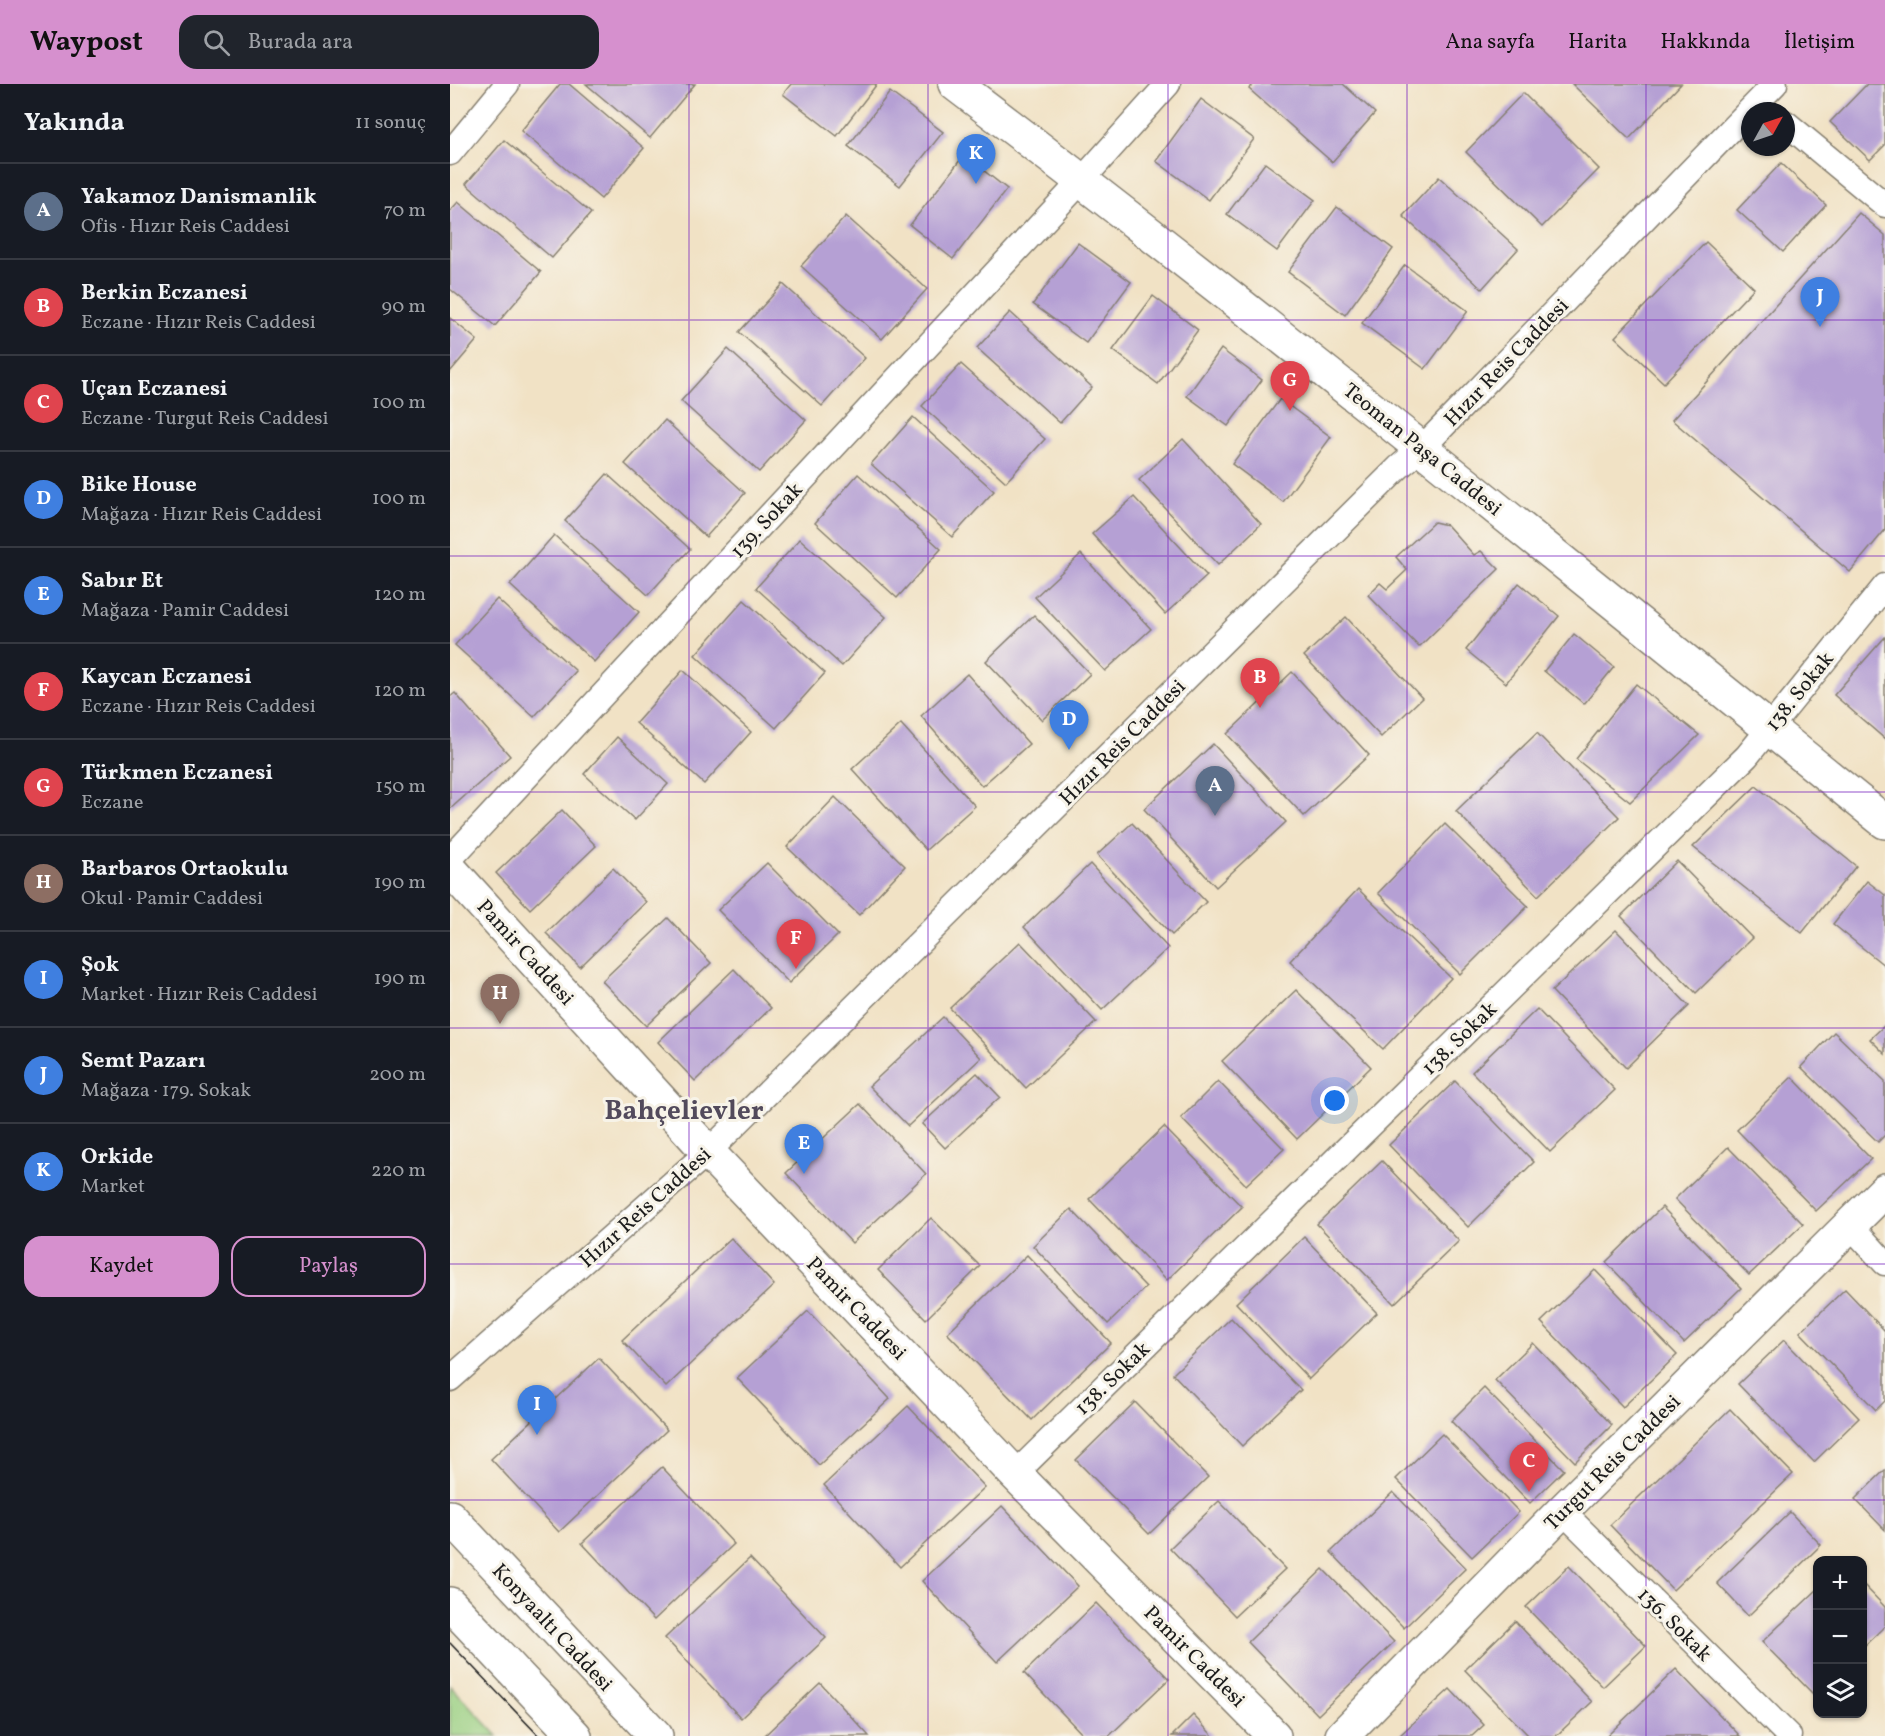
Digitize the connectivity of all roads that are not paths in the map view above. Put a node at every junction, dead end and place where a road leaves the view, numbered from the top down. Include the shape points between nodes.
1 (507, 84) edge
2 (955, 84) edge
3 (1168, 84) edge
4 (1768, 99) edge
5 (1795, 130) edge
6 (450, 153) edge
7 (1082, 180) junction
8 (1885, 205) edge
9 (1423, 447) junction
10 (1885, 586) edge
11 (1769, 728) junction
12 (1885, 822) edge
13 (450, 859) edge
14 (450, 869) edge
15 (708, 1152) junction
16 (1885, 1190) edge
17 (1850, 1225) junction
18 (1885, 1263) edge
19 (450, 1379) edge
20 (1015, 1474) junction
21 (1562, 1511) junction
22 (450, 1517) edge
23 (450, 1604) edge
24 (574, 1736) edge
25 (656, 1736) edge
26 (1274, 1736) edge
27 (1342, 1736) edge
28 (1789, 1736) edge

1 - 6 street
2 - 7 street, Teoman Paşa Caddesi
3 - 7 street, 139. Sokak
4 - 9 street, Hızır Reis Caddesi
5 - 8 street
7 - 9 street, Teoman Paşa Caddesi
7 - 13 street, 139. Sokak
9 - 11 street, Teoman Paşa Caddesi
9 - 15 street, Hızır Reis Caddesi
10 - 11 street, 138. Sokak
11 - 12 street, Teoman Paşa Caddesi
11 - 20 street, 138. Sokak via 1747,756
14 - 15 street, Pamir Caddesi
15 - 19 street, Hızır Reis Caddesi
15 - 20 street, Pamir Caddesi
16 - 17 street, Turgut Reis Caddesi
17 - 18 street
17 - 21 street, Turgut Reis Caddesi
20 - 26 street, Pamir Caddesi
21 - 27 street, Turgut Reis Caddesi
21 - 28 street, 136. Sokak
22 - 25 street, Konyaaltı Caddesi
23 - 24 street

